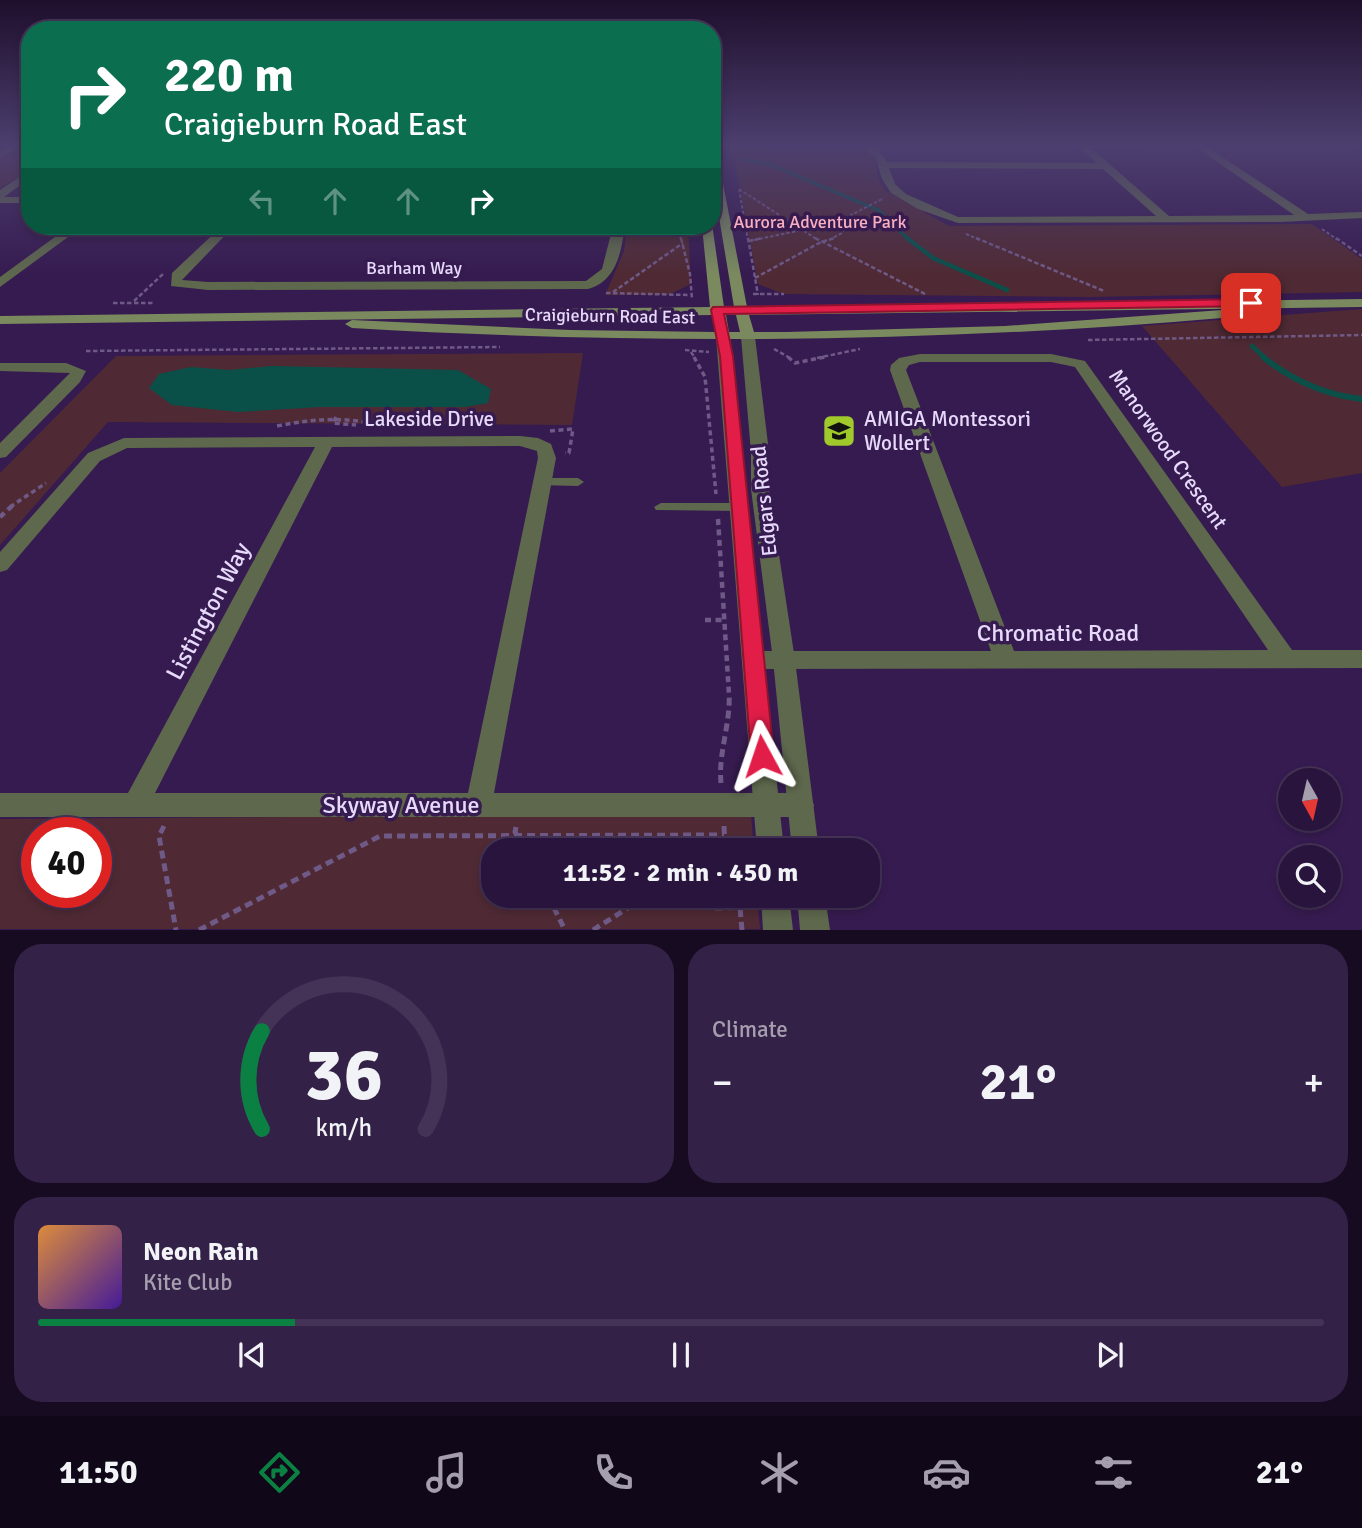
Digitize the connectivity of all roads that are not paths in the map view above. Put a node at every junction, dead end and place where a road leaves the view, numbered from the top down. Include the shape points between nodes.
1 (894, 188) edge
2 (1131, 188) edge
3 (1262, 188) edge
4 (0, 197) edge
5 (21, 199) edge
6 (721, 207) edge
7 (1362, 215) edge
8 (1306, 218) junction
9 (1166, 219) junction
10 (65, 235) edge
11 (219, 235) edge
12 (618, 235) edge
13 (709, 235) edge
14 (0, 283) edge
15 (1362, 303) edge
16 (718, 310) junction
17 (740, 310) junction
18 (193, 317) junction
19 (0, 320) edge
20 (723, 337) junction
21 (748, 337) junction
22 (0, 367) edge
23 (327, 441) junction
24 (0, 453) edge
25 (542, 482) junction
26 (578, 482) dead end
27 (661, 507) dead end
28 (740, 507) junction
29 (0, 565) edge
30 (1362, 659) edge
31 (754, 660) junction
32 (784, 660) junction
33 (1006, 660) junction
34 (1287, 660) junction
35 (0, 805) edge
36 (135, 805) junction
37 (479, 805) junction
38 (766, 805) junction
39 (801, 806) junction
40 (770, 838) edge
41 (805, 838) edge
42 (776, 908) edge
43 (812, 908) edge
44 (778, 929) edge
45 (815, 929) edge

1 - 9 street via 935,213 958,220
2 - 9 street
3 - 8 street
4 - 5 street
6 - 17 main road, Edgars Road
7 - 8 street
8 - 9 street
10 - 14 street
11 - 12 street, Barham Way via 176,276 176,283 588,285 604,275
13 - 16 main road, Edgars Road
15 - 17 main road, Craigieburn Road East
15 - 21 main road, Craigieburn Road East via 969,333
16 - 17 main road, Craigieburn Road East
16 - 18 main road, Craigieburn Road East
16 - 20 main road, Edgars Road
17 - 21 main road, Edgars Road
18 - 19 main road, Craigieburn Road East
18 - 20 main road, Craigieburn Road East via 522,334
20 - 21 main road, Craigieburn Road East
20 - 28 street, Edgars Road
21 - 32 street, Edgars Road via 760,489
22 - 24 street via 78,371
23 - 25 street, Lakeside Drive via 532,442 547,451
23 - 29 street, Lakeside Drive via 115,445 89,463
23 - 36 street, Listington Way
25 - 26 lane
25 - 37 street, Lakeside Drive
27 - 28 lane
28 - 31 street, Edgars Road
30 - 34 street, Chromatic Road
31 - 32 street, Chromatic Road
31 - 38 street, Edgars Road
32 - 33 street, Chromatic Road
32 - 39 street, Edgars Road
33 - 34 street, Chromatic Road
33 - 34 street, Manorwood Crescent via 898,370 904,361 1051,358 1080,364
35 - 36 street, Skyway Avenue
36 - 37 street, Skyway Avenue
37 - 38 street, Skyway Avenue
38 - 39 street, Skyway Avenue
38 - 40 street, Edgars Road
39 - 41 street, Edgars Road
42 - 44 street
43 - 45 street

